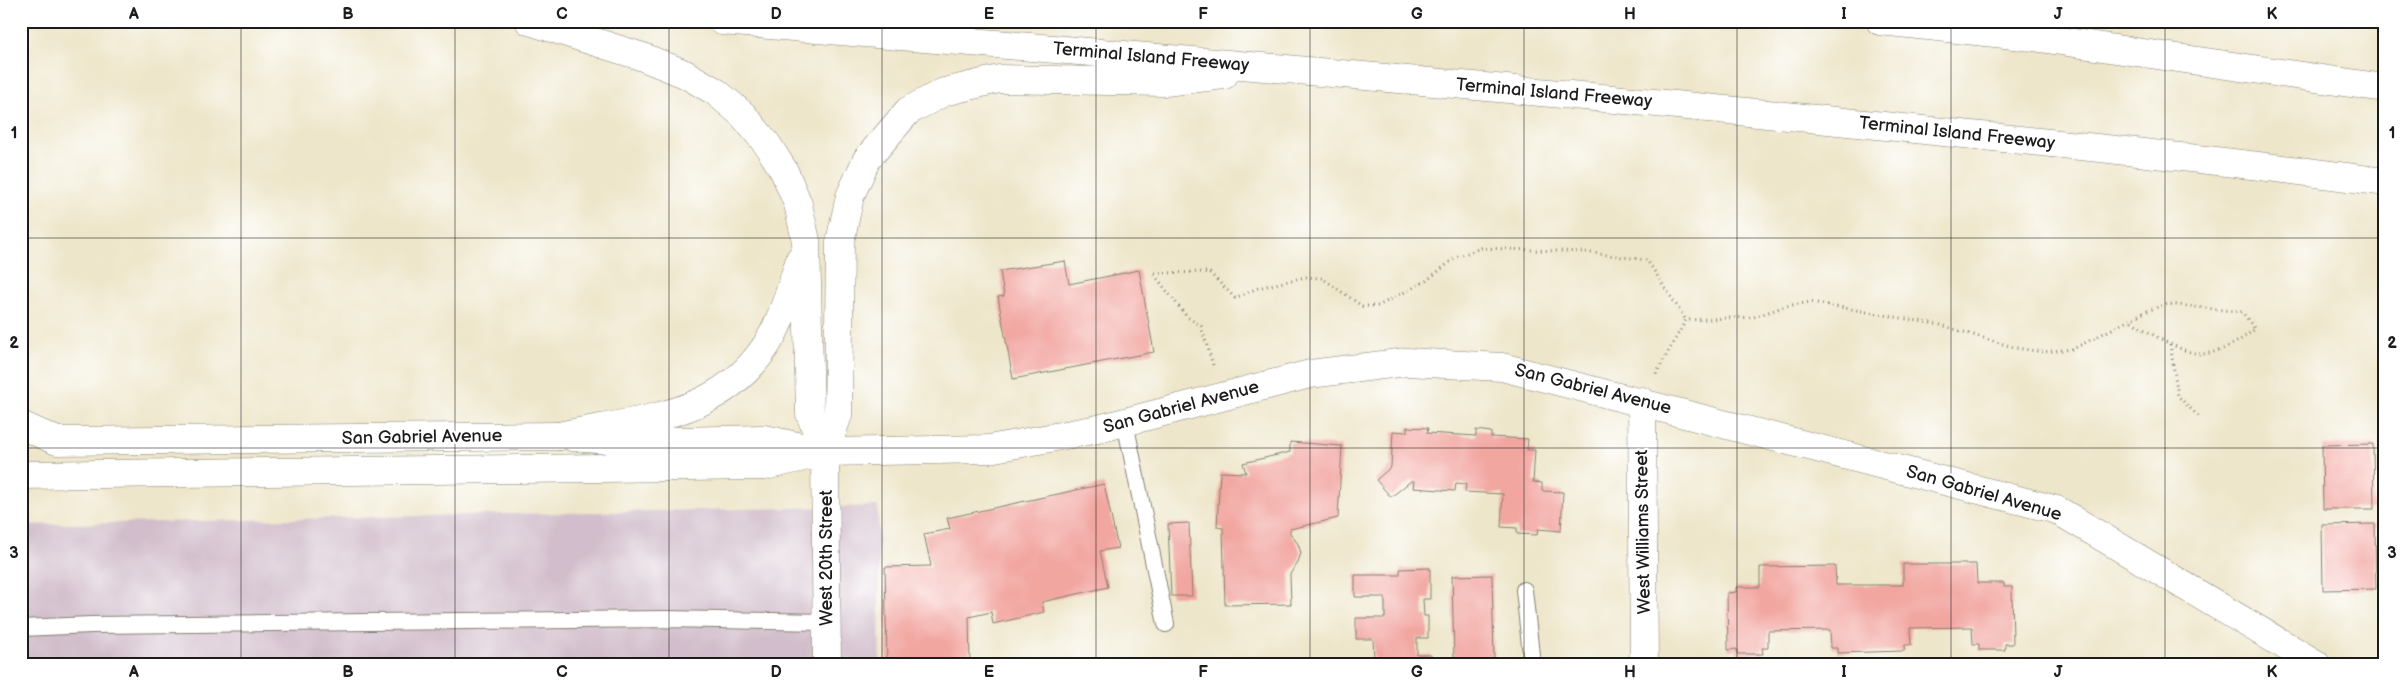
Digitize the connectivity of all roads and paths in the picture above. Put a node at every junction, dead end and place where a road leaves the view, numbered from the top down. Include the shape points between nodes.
1 (529, 21) edge
2 (722, 21) edge
3 (1880, 21) edge
4 (1289, 69) junction
5 (2385, 88) edge
6 (2385, 182) edge
7 (806, 241) junction
8 (1686, 320) junction
9 (2130, 320) junction
10 (2170, 344) junction
11 (1222, 397) junction
12 (1642, 401) junction
13 (2199, 417) dead end
14 (1125, 422) junction
15 (21, 425) edge
16 (559, 436) junction
17 (825, 452) junction
18 (21, 475) edge
19 (1524, 590) dead end
20 (826, 622) junction
21 (1166, 624) dead end
22 (21, 628) edge
23 (827, 664) edge
24 (1532, 664) edge
25 (1644, 664) edge
26 (2316, 664) edge

1 - 7 main road via 643,57 685,74 716,92 743,115 776,157 798,204
2 - 4 main road, Terminal Island Freeway
3 - 5 main road via 2033,37
4 - 6 main road, Terminal Island Freeway via 1730,109 2277,167
4 - 17 main road via 1165,82 999,79 944,92 908,111 867,159 850,196 840,242 838,414
7 - 16 main road via 774,333 756,361 724,390 699,405 673,414
7 - 17 main road via 810,414
8 - 9 path via 1754,317 1811,302 1941,325 2016,348 2043,352 2073,349
8 - 11 path via 1647,260 1584,252 1481,248 1456,257 1426,281 1378,306 1362,306 1322,278 1305,277 1258,288 1235,298 1209,272 1153,273 1187,316 1201,326
8 - 12 path
9 - 10 path
9 - 10 path via 2168,304 2242,312 2255,329 2236,344 2202,354
10 - 13 path via 2178,396
11 - 12 main road, San Gabriel Avenue via 1310,374 1407,362 1502,366
11 - 14 main road, San Gabriel Avenue
12 - 25 main road, West Williams Street
12 - 26 main road, San Gabriel Avenue via 2057,510
14 - 17 main road, San Gabriel Avenue via 989,449
14 - 21 lane
15 - 16 main road, San Gabriel Avenue via 57,441
16 - 17 main road, San Gabriel Avenue via 634,442 764,439
17 - 18 main road, San Gabriel Avenue via 765,466
17 - 20 main road, West 20th Street
19 - 24 lane
20 - 22 lane via 645,620
20 - 23 main road, West 20th Street

